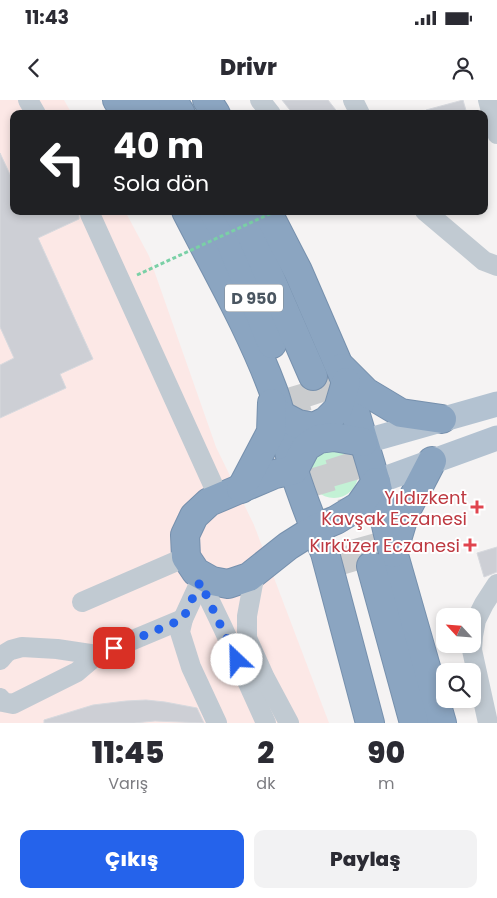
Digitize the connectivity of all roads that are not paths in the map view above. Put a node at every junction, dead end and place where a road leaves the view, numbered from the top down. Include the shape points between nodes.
1 (260, 100) edge
2 (488, 100) edge
3 (268, 110) edge
4 (497, 134) edge
5 (90, 215) edge
6 (188, 215) edge
7 (215, 215) edge
8 (240, 215) edge
9 (269, 215) edge
10 (430, 215) edge
11 (497, 266) edge
12 (342, 373) junction
13 (292, 384) junction
14 (497, 404) edge
15 (281, 415) junction
16 (442, 419) junction
17 (497, 438) edge
18 (364, 442) junction
19 (432, 461) junction
20 (294, 470) junction
21 (376, 482) junction
22 (230, 494) junction
23 (320, 541) junction
24 (374, 557) junction
25 (194, 570) junction
26 (255, 573) junction
27 (497, 584) edge
28 (82, 602) dead end
29 (183, 619) junction
30 (97, 655) junction
31 (0, 660) edge
32 (0, 698) edge
33 (216, 723) edge
34 (266, 723) edge
35 (289, 723) edge
36 (370, 723) edge
37 (389, 723) edge
38 (414, 723) edge
39 (442, 723) edge
40 (488, 723) edge

1 - 3 street
2 - 4 street
5 - 22 street
6 - 13 highway via 247,330
7 - 13 highway, D 950 via 230,241
8 - 13 highway, D 950 via 251,234
9 - 12 highway via 298,271
10 - 11 street via 484,261
12 - 15 highway via 338,409 326,420 314,427 298,424
12 - 16 highway via 401,413
12 - 18 highway
13 - 15 highway
13 - 22 highway via 271,432
14 - 16 main road
15 - 20 highway
16 - 18 main road
17 - 19 main road
18 - 20 highway via 334,437 319,439 306,447
18 - 21 highway
19 - 21 main road
19 - 24 highway via 405,513
20 - 22 highway via 275,474
20 - 23 highway
21 - 23 highway via 359,506 336,520
21 - 24 highway
22 - 25 highway via 210,502 194,516 185,535
23 - 24 highway via 330,539 345,528 370,522
23 - 26 highway via 288,546
23 - 36 highway
24 - 37 highway
24 - 38 highway
24 - 39 highway
25 - 26 highway via 212,581 228,584
25 - 28 street
25 - 29 street
25 - 34 street
26 - 35 street via 247,616 247,638
27 - 40 street via 476,620 472,650
29 - 30 street
29 - 33 street via 182,642
30 - 31 street via 22,647 11,650
30 - 32 street via 77,672 13,704

